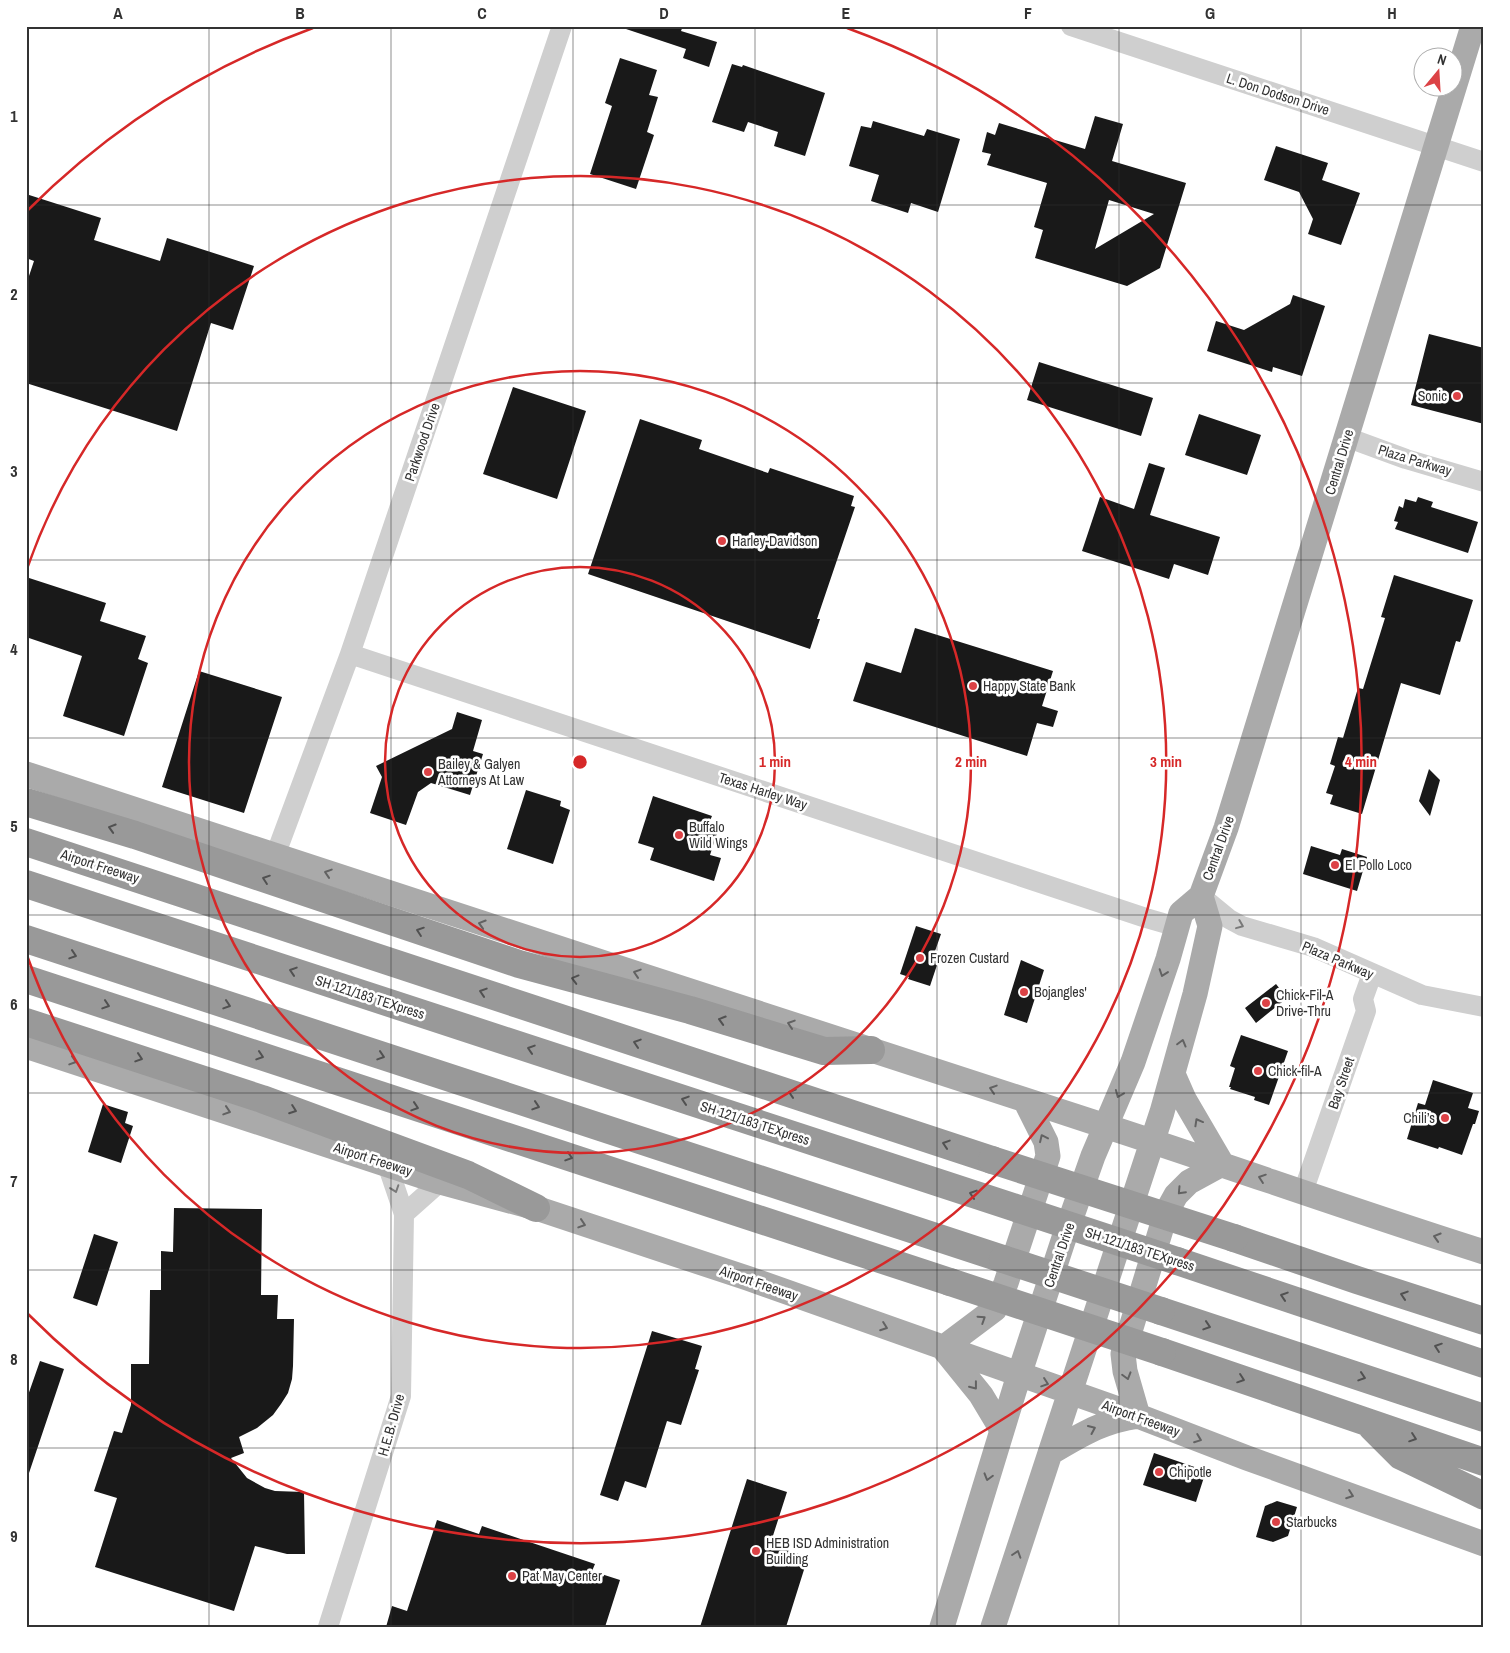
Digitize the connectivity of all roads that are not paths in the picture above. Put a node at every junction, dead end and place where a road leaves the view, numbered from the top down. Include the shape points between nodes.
1 (562, 26) edge
2 (1072, 26) edge
3 (1473, 26) edge
4 (1437, 146) junction
5 (1484, 162) edge
6 (1346, 438) junction
7 (1484, 482) edge
8 (350, 654) junction
9 (26, 774) edge
10 (26, 802) edge
11 (26, 842) edge
12 (275, 856) junction
13 (26, 884) edge
14 (1201, 896) junction
15 (1177, 926) junction
16 (26, 940) edge
17 (1372, 974) junction
18 (26, 979) edge
19 (1195, 994) junction
20 (1484, 1008) edge
21 (26, 1022) edge
22 (26, 1046) edge
23 (871, 1050) junction
24 (1173, 1074) junction
25 (1025, 1100) junction
26 (1106, 1126) junction
27 (1152, 1141) junction
28 (386, 1164) junction
29 (1222, 1164) junction
30 (440, 1182) junction
31 (1303, 1192) junction
32 (536, 1208) junction
33 (404, 1214) junction
34 (1484, 1252) edge
35 (1484, 1321) edge
36 (943, 1348) junction
37 (1484, 1364) edge
38 (1019, 1375) junction
39 (1070, 1392) junction
40 (1138, 1416) junction
41 (1484, 1418) edge
42 (1367, 1422) junction
43 (1002, 1430) junction
44 (1050, 1453) junction
45 (1484, 1462) edge
46 (1484, 1496) edge
47 (1484, 1544) edge
48 (328, 1627) edge
49 (942, 1627) edge
50 (993, 1627) edge

1 - 8 street, Parkwood Drive
2 - 4 street, L. Don Dodson Drive
3 - 4 main road, Central Drive
4 - 5 street, L. Don Dodson Drive
4 - 6 main road, Central Drive
6 - 7 street, Plaza Parkway
6 - 14 main road, Central Drive via 1242,777
8 - 12 street, Parkwood Drive
8 - 15 street, Texas Harley Way
9 - 12 main road
23 -> 10 highway via 824,1051 690,1010 519,964 135,835
35 -> 11 highway, Airport Freeway, bridge
23 -> 12 main road
37 -> 13 highway, SH 121/183 TEXpress, bridge
14 - 15 main road, Central Drive via 1180,913
14 -> 17 street, Plaza Parkway via 1232,922 1313,947
14 - 19 main road, Central Drive via 1210,926
15 - 19 main road via 1190,941 1187,984
15 -> 26 main road, Central Drive via 1132,1062
16 -> 41 highway, bridge
17 - 20 street, Plaza Parkway via 1422,995
17 - 31 street, Bay Street via 1363,998 1366,1011
18 -> 42 highway, bridge
24 -> 19 main road, Central Drive
21 -> 32 highway via 272,1102 468,1175
22 -> 28 main road, Airport Freeway
25 -> 23 main road
24 - 27 main road, Central Drive
29 -> 24 main road
25 - 26 main road
36 -> 25 main road via 995,1309 1048,1156 1046,1142
26 - 27 main road
26 - 38 main road, Central Drive via 1063,1241
27 - 29 main road
27 - 39 main road, Central Drive
28 - 30 main road, Airport Freeway
28 -> 33 street, H.E.B. Drive
31 -> 29 main road
29 -> 40 main road via 1190,1182 1166,1213 1123,1354
30 - 32 main road, Airport Freeway
30 - 33 street
34 -> 31 main road
32 -> 36 main road, Airport Freeway
33 - 48 street, H.E.B. Drive via 401,1396
36 - 38 main road, Airport Freeway
36 -> 43 main road via 981,1395
38 -> 39 main road, Airport Freeway
38 - 43 main road, Central Drive
39 - 40 main road, Airport Freeway
39 - 44 main road, Central Drive
44 -> 40 main road via 1090,1430 1118,1419
40 -> 47 main road, Airport Freeway
42 -> 45 highway
42 - 46 highway via 1401,1456
43 -> 49 main road, Central Drive
50 -> 44 main road, Central Drive

